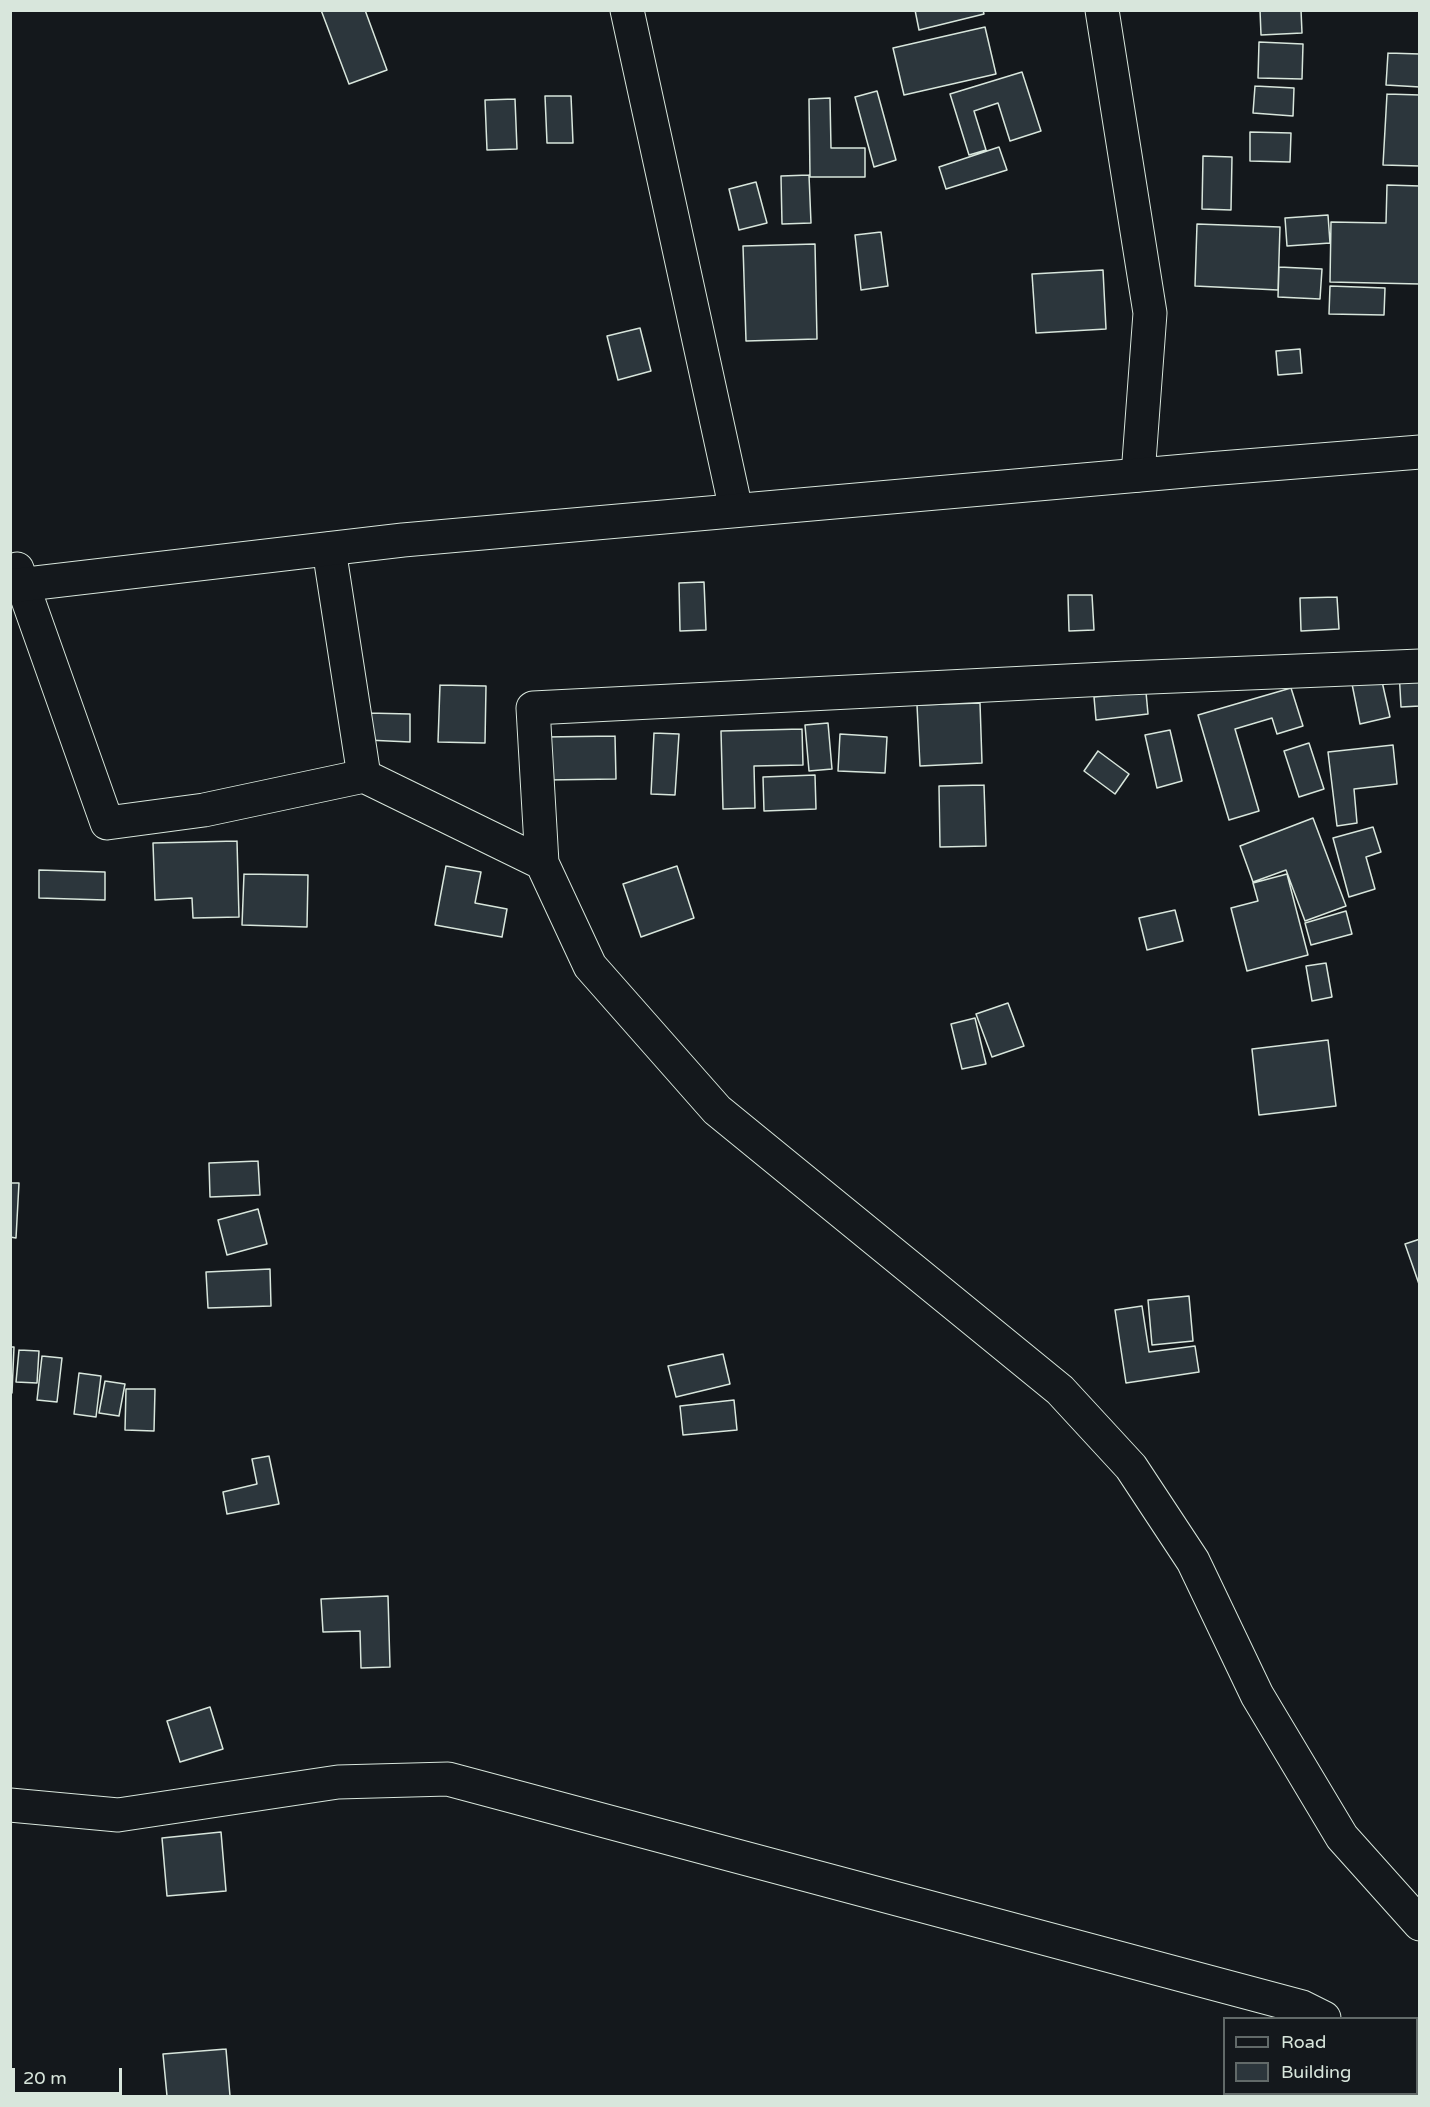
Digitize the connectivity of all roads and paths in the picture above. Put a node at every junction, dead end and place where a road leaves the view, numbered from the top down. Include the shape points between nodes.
1 (627, 10) edge
2 (1102, 10) edge
3 (1419, 452) edge
4 (1138, 475) junction
5 (736, 510) junction
6 (329, 549) junction
7 (17, 580) edge
8 (1419, 666) edge
9 (364, 776) junction
10 (542, 863) junction
11 (10, 1805) edge
12 (1419, 1924) edge
13 (1320, 2017) edge

1 - 5 street
2 - 4 street via 1150,313
3 - 4 street
4 - 5 street
5 - 6 street
6 - 7 street
6 - 9 street
7 - 9 street via 107,823 204,810
8 - 10 street via 533,708
9 - 10 street
10 - 12 street via 591,966 717,1110 1060,1390 1131,1467 1192,1561 1257,1695 1341,1837
11 - 13 street via 118,1815 338,1782 448,1779 1302,2007

